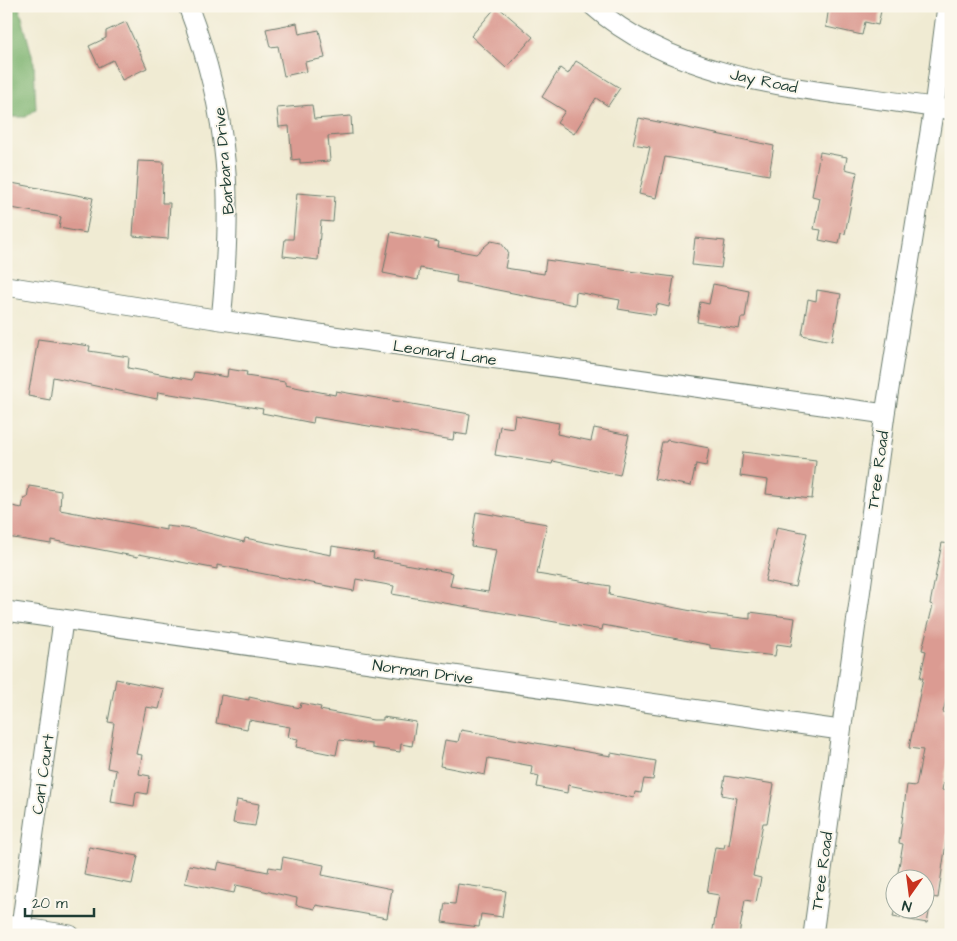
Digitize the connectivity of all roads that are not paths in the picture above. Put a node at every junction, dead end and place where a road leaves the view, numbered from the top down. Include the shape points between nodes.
1 (188, 6) edge
2 (593, 6) edge
3 (947, 6) edge
4 (942, 109) edge
5 (6, 286) edge
6 (221, 320) junction
7 (885, 414) junction
8 (6, 612) edge
9 (64, 621) junction
10 (840, 730) junction
11 (14, 926) edge
12 (70, 935) edge
13 (813, 935) edge

1 - 6 street, Barbara Drive via 215,86 226,164 228,254
2 - 4 street, Jay Road via 611,22 655,48 701,66 804,88
3 - 4 street, Tree Road
4 - 7 street, Tree Road
5 - 6 street, Leonard Lane
6 - 7 street, Leonard Lane
7 - 10 street, Tree Road
8 - 9 street, Norman Drive
9 - 10 street, Norman Drive
9 - 11 street, Carl Court
10 - 13 street, Tree Road
11 - 12 street

